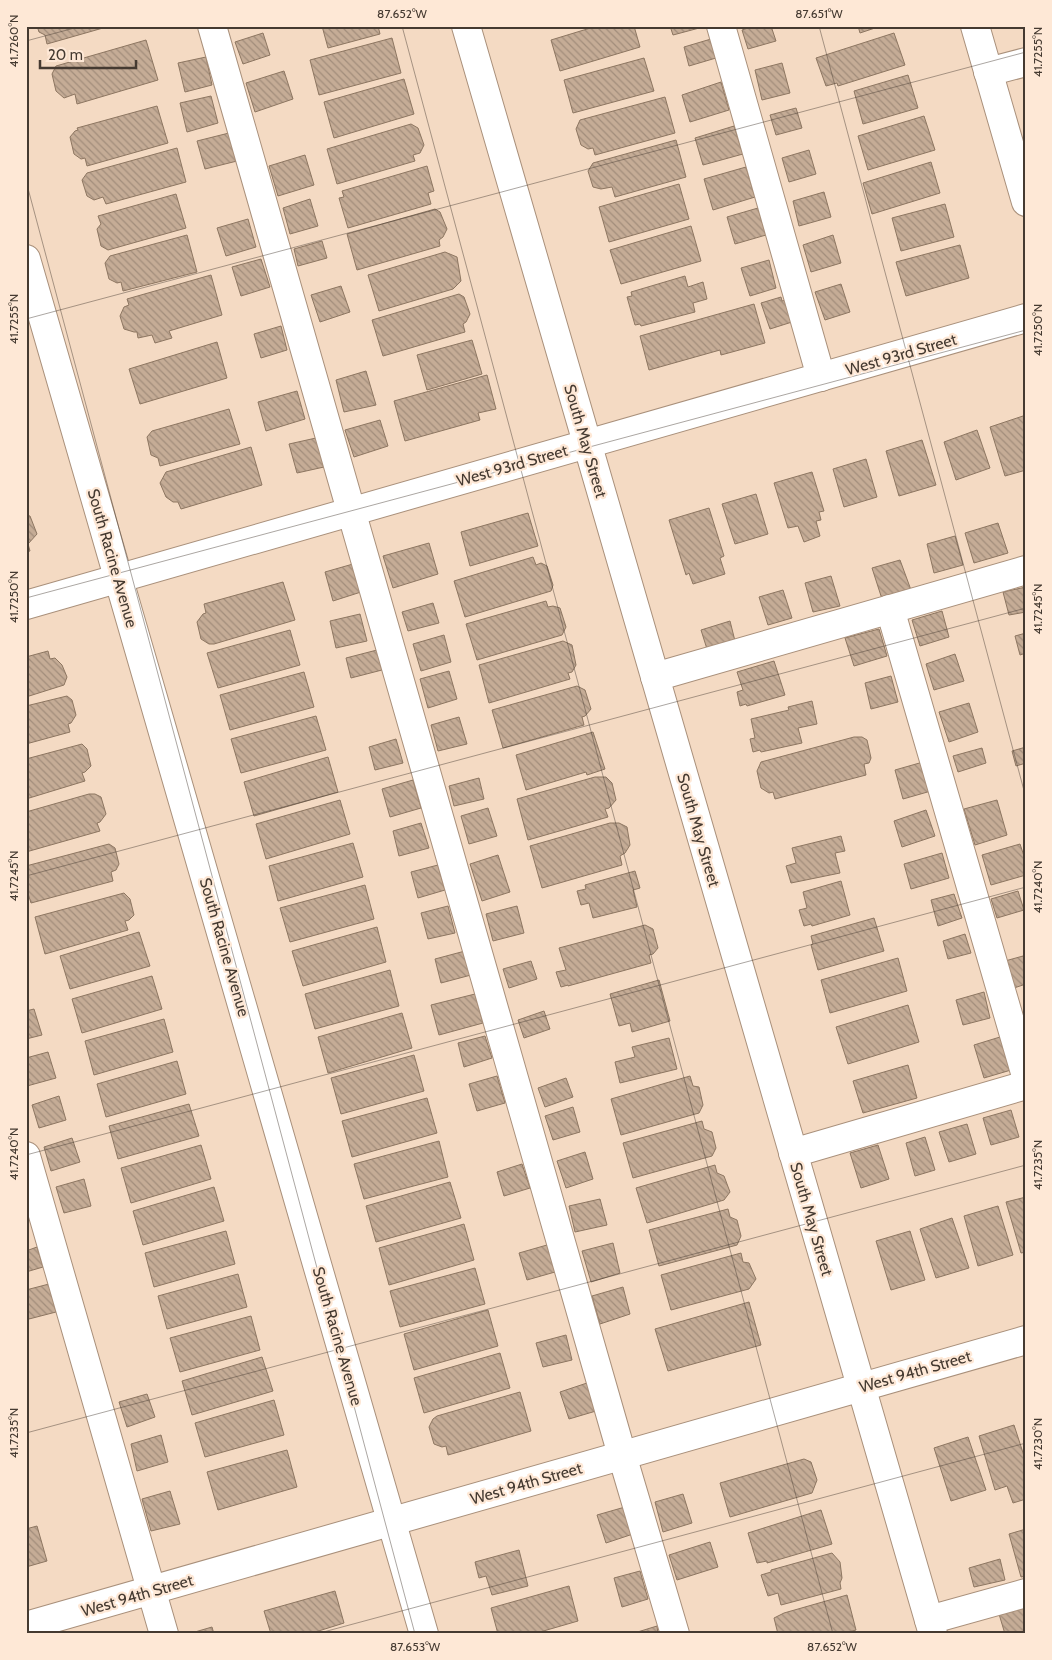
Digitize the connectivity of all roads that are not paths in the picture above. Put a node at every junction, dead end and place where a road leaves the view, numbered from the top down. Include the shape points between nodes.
1 (212, 26) edge
2 (466, 26) edge
3 (720, 26) edge
4 (975, 26) edge
5 (1026, 62) edge
6 (988, 72) junction
7 (1026, 202) edge
8 (26, 259) edge
9 (1026, 318) edge
10 (821, 377) junction
11 (587, 444) junction
12 (352, 511) junction
13 (1026, 570) edge
14 (118, 578) junction
15 (26, 605) edge
16 (890, 609) junction
17 (654, 677) junction
18 (1026, 1076) edge
19 (1026, 1085) edge
20 (793, 1154) junction
21 (26, 1156) edge
22 (1026, 1340) edge
23 (861, 1387) junction
24 (622, 1455) junction
25 (392, 1522) junction
26 (152, 1590) junction
27 (1026, 1593) edge
28 (26, 1626) edge
29 (930, 1627) edge
30 (164, 1634) edge
31 (424, 1634) edge
32 (675, 1634) edge

1 - 12 street
2 - 11 street, South May Street
3 - 10 street
4 - 6 street
5 - 6 street
6 - 7 street
8 - 14 street, South Racine Avenue
9 - 10 street, West 93rd Street
10 - 11 street, West 93rd Street
11 - 12 street, West 93rd Street
11 - 17 street, South May Street
12 - 14 street, West 93rd Street
12 - 24 street
13 - 16 street
14 - 15 street, West 93rd Street
14 - 25 street, South Racine Avenue
16 - 17 street
16 - 18 street
17 - 20 street, South May Street
19 - 20 street
20 - 23 street, South May Street
21 - 26 street
22 - 23 street, West 94th Street
23 - 24 street, West 94th Street
23 - 29 street, South May Street
24 - 25 street, West 94th Street
24 - 32 street
25 - 26 street, West 94th Street
25 - 31 street, South Racine Avenue
26 - 28 street, West 94th Street
26 - 30 street
27 - 29 street

